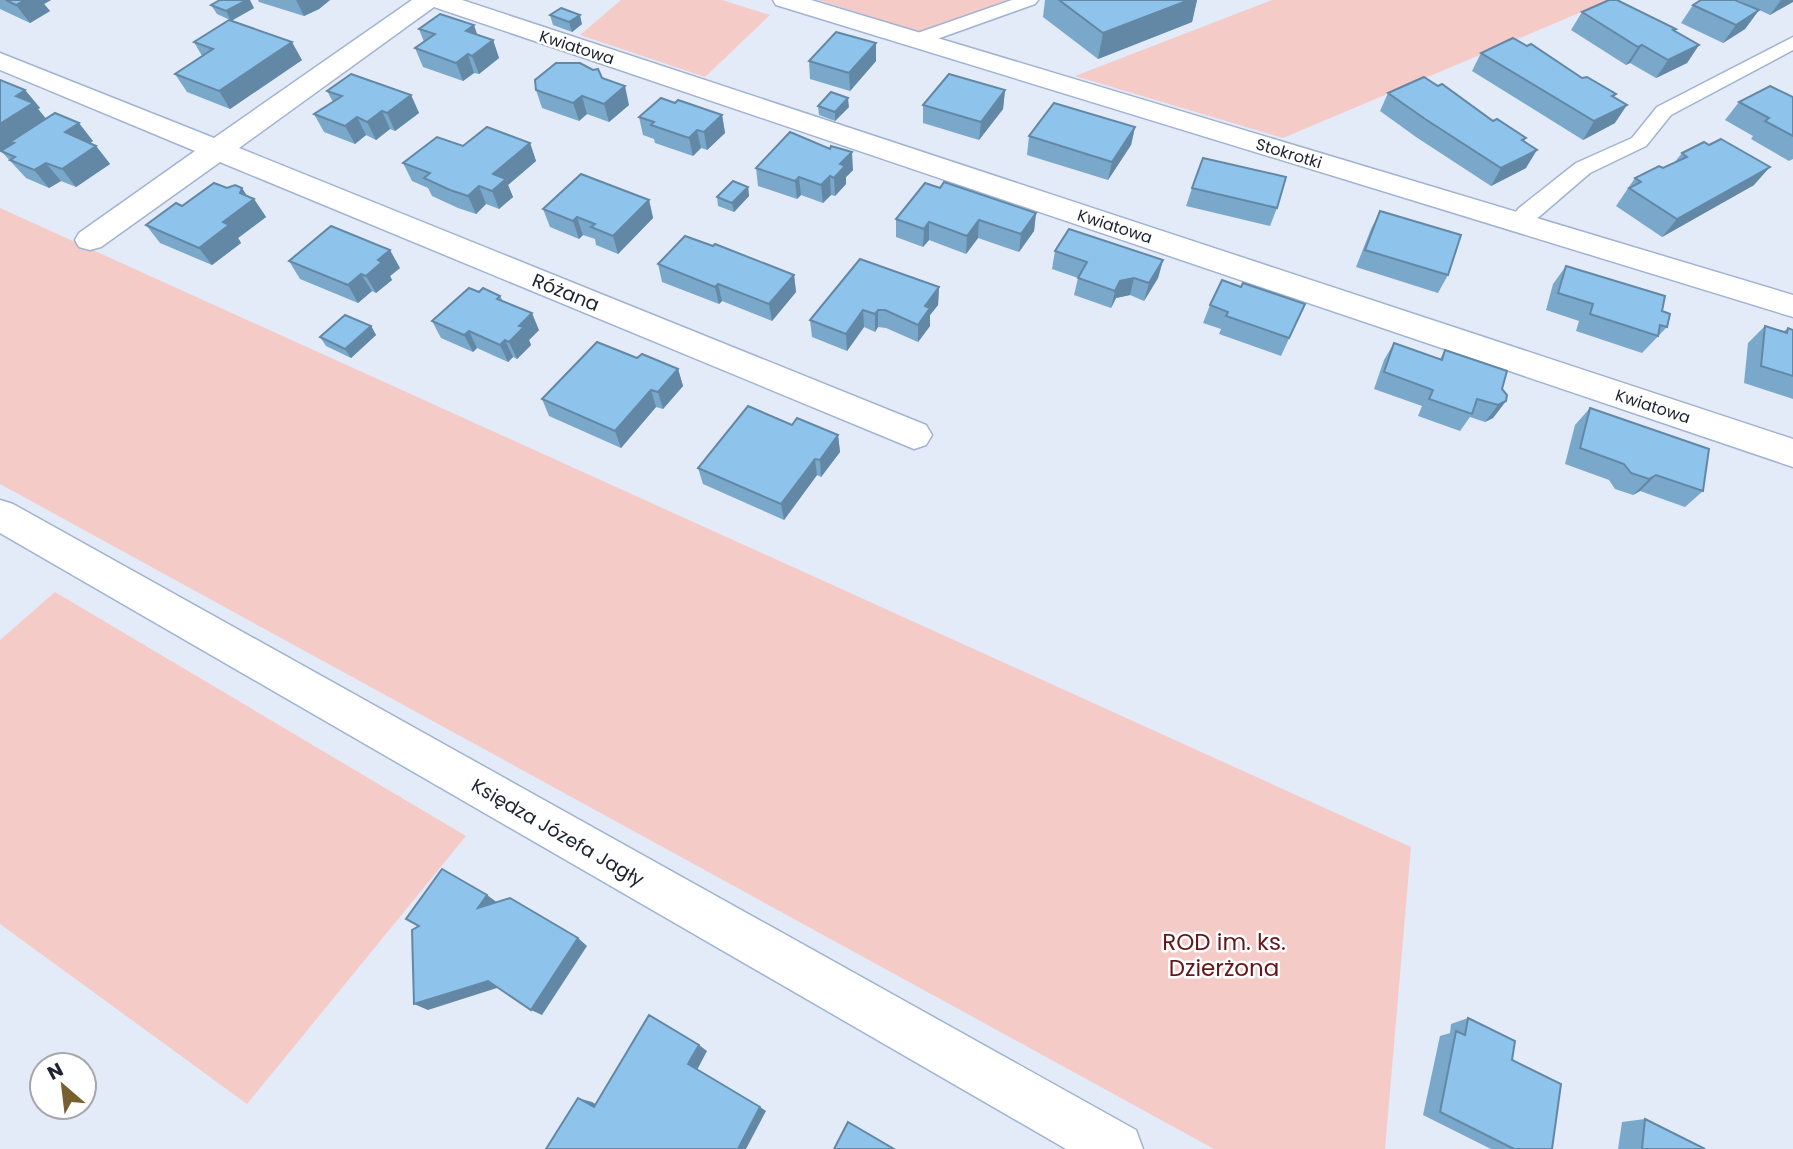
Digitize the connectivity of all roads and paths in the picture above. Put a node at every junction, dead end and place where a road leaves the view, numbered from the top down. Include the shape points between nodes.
1 (428, 0) edge
2 (437, 0) edge
3 (785, 0) edge
4 (1029, 0) edge
5 (916, 40) junction
6 (1793, 43) edge
7 (0, 61) edge
8 (218, 149) junction
9 (1518, 223) junction
10 (90, 240) dead end
11 (1793, 306) edge
12 (914, 435) dead end
13 (1793, 453) edge
14 (0, 516) edge
15 (1116, 1149) edge

1 - 8 street
2 - 13 street, Kwiatowa
3 - 5 street, Stokrotki
4 - 5 lane
5 - 9 street, Stokrotki
6 - 9 lane via 1664,111 1639,142 1583,168
7 - 8 street, Różana
8 - 10 street
8 - 12 street, Różana
9 - 11 street, Stokrotki
14 - 15 street, Księdza Józefa Jagły

